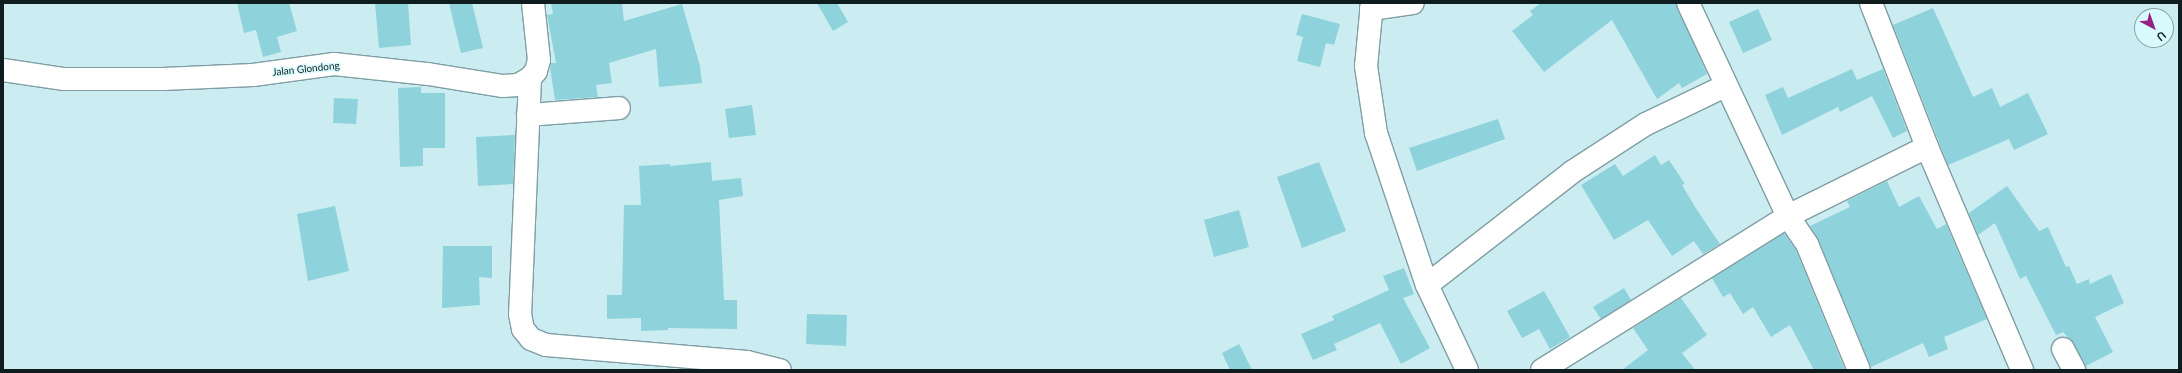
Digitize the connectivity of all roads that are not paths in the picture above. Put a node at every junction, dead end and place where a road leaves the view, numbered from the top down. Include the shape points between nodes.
1 (533, 3) edge
2 (1414, 3) edge
3 (1688, 3) edge
4 (1871, 3) edge
5 (1372, 6) edge
6 (3, 70) edge
7 (530, 78) junction
8 (1725, 86) junction
9 (619, 108) dead end
10 (528, 115) junction
11 (1927, 148) junction
12 (1788, 216) junction
13 (1427, 285) junction
14 (2063, 349) dead end
15 (641, 361) edge
16 (780, 370) edge
17 (1467, 370) edge
18 (1542, 370) edge
19 (1860, 370) edge
20 (2022, 370) edge
21 (2074, 370) edge

1 - 7 street via 538,60 536,71
2 - 5 street
3 - 8 street
4 - 11 street
5 - 13 street via 1366,66 1376,133
6 - 7 street, Jalan Glondong via 64,79 163,79 253,75 334,64 428,74 503,86 518,85
7 - 10 street
8 - 12 street
8 - 13 street via 1646,124 1572,172
9 - 10 street
10 - 15 street via 520,314 523,329 531,339 546,345
11 - 12 street
11 - 20 street
12 - 18 street
12 - 19 street via 1807,244
13 - 17 street
14 - 21 street
15 - 16 street via 747,362

